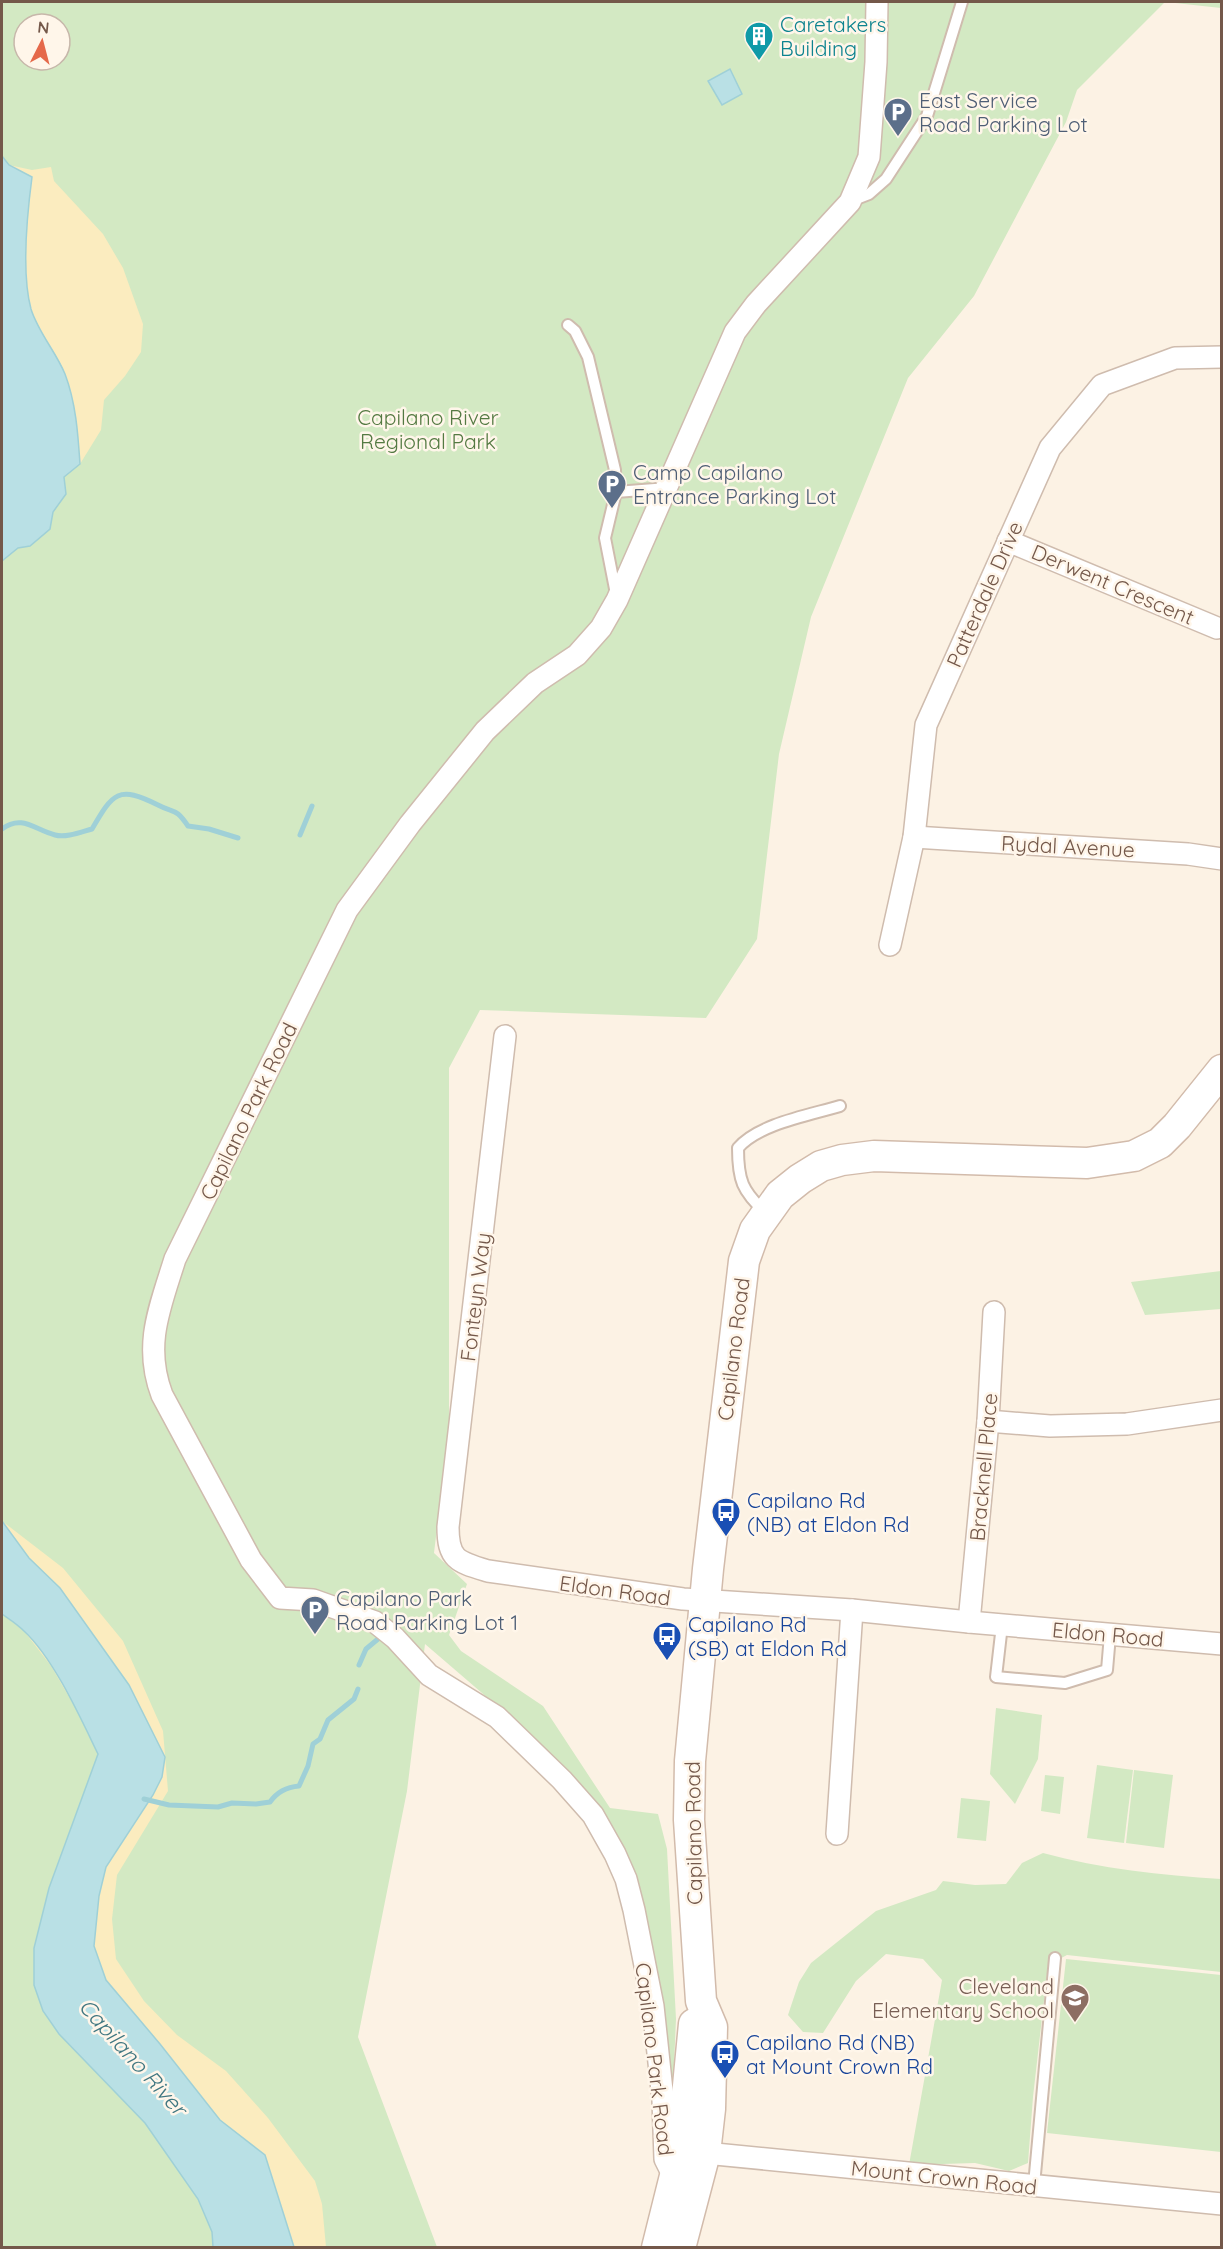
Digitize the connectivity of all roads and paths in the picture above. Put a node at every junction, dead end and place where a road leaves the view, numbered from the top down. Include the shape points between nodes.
1 (877, 2) edge
2 (962, 2) edge
3 (849, 201) junction
4 (568, 325) dead end
5 (1221, 357) edge
6 (668, 488) junction
7 (616, 492) junction
8 (1008, 541) junction
9 (617, 600) junction
10 (1217, 628) dead end
11 (914, 837) junction
12 (1221, 859) edge
13 (890, 945) dead end
14 (505, 1036) dead end
15 (1221, 1070) edge
16 (840, 1106) dead end
17 (766, 1213) junction
18 (994, 1312) dead end
19 (1221, 1410) edge
20 (988, 1421) junction
21 (454, 1557) joint
22 (704, 1600) junction
23 (852, 1610) junction
24 (969, 1622) junction
25 (1002, 1625) junction
26 (1110, 1635) junction
27 (1221, 1644) edge
28 (837, 1834) dead end
29 (1055, 1958) dead end
30 (701, 2001) junction
31 (690, 2071) junction
32 (705, 2153) junction
33 (675, 2176) junction
34 (1034, 2185) junction
35 (1221, 2204) edge
36 (657, 2247) edge
37 (669, 2247) edge
38 (680, 2247) edge

1 - 3 street, Capilano Park Road via 869,157
2 - 3 lane via 927,116 886,179 869,194
3 - 6 street, Capilano Park Road via 735,332
4 - 7 lane via 588,357 615,470
5 - 8 street, Patterdale Drive via 1174,358 1102,385 1050,448
6 - 7 lane
6 - 9 street, Capilano Park Road
7 - 9 lane via 605,538
8 - 10 street, Derwent Crescent
8 - 11 street, Patterdale Drive via 926,725
9 - 33 street, Capilano Park Road via 601,628 577,655 535,683 486,731 347,910 175,1259 156,1316 153,1363 162,1395 230,1525 280,1598 313,1600 375,1622 429,1675 497,1717 593,1815 626,1879 634,1910 652,2006 663,2100 665,2159
11 - 12 street, Rydal Avenue
11 - 13 street, Patterdale Drive
14 - 21 street, Fonteyn Way via 448,1527 448,1544
15 - 17 main road, Capilano Road via 1160,1143 1134,1156 1087,1162 874,1156 842,1160 821,1166 800,1179
16 - 17 lane via 769,1128 745,1139 738,1148 745,1191
17 - 22 main road, Capilano Road via 754,1230 744,1262
18 - 20 street, Bracknell Place
19 - 20 street via 1127,1424 1050,1426
20 - 24 street, Bracknell Place
21 - 22 street, Eldon Road via 488,1571
22 - 23 street, Eldon Road
22 - 30 main road, Capilano Road via 690,1761 689,1820
23 - 24 street, Eldon Road
23 - 28 street
24 - 25 street, Eldon Road
25 - 26 street, Eldon Road
25 - 26 lane via 996,1677 1065,1683 1107,1670
26 - 27 street, Eldon Road
29 - 34 lane
30 - 31 main road, Capilano Road via 694,2025
30 - 32 main road, Capilano Road via 712,2027
31 - 32 main road via 701,2108 696,2134
31 - 33 main road, Capilano Road
32 - 33 street via 691,2159
32 - 34 street, Mount Crown Road
32 - 38 main road, Capilano Road
33 - 36 main road, Capilano Road
33 - 37 main road via 680,2204
34 - 35 street, Mount Crown Road

